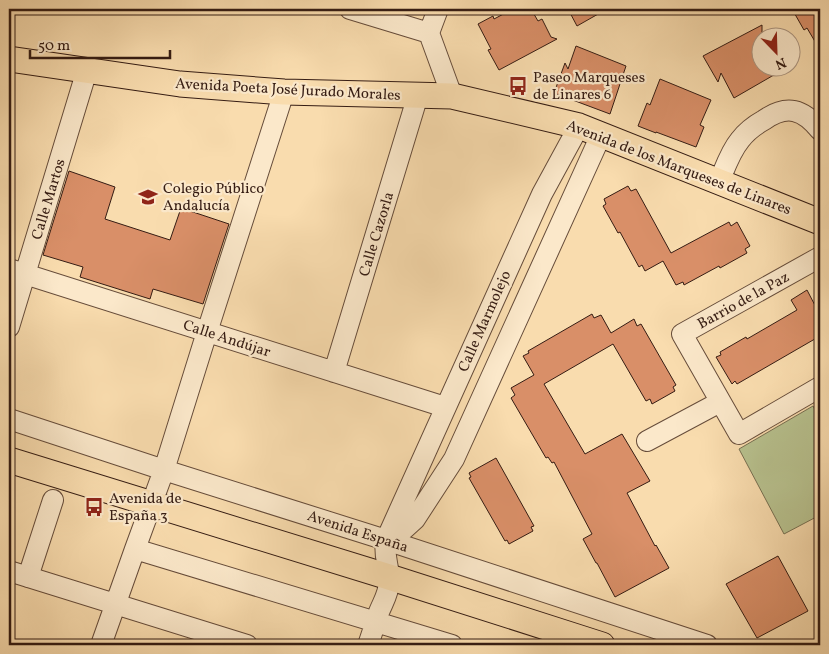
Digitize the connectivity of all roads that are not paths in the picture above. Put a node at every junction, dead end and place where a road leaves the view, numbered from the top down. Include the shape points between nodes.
1 (350, 9) edge
2 (438, 9) edge
3 (429, 33) junction
4 (9, 59) edge
5 (87, 70) junction
6 (284, 92) junction
7 (418, 95) junction
8 (452, 96) junction
9 (590, 130) junction
10 (820, 130) edge
11 (719, 182) junction
12 (546, 187) junction
13 (571, 202) junction
14 (820, 222) edge
15 (820, 257) edge
16 (17, 271) edge
17 (9, 327) edge
18 (207, 332) junction
19 (334, 372) junction
20 (820, 387) edge
21 (720, 402) junction
22 (446, 407) junction
23 (9, 419) edge
24 (647, 442) dead end
25 (424, 456) junction
26 (9, 460) edge
27 (452, 462) junction
28 (164, 470) junction
29 (53, 500) dead end
30 (152, 503) junction
31 (386, 540) junction
32 (135, 549) junction
33 (9, 571) edge
34 (28, 577) junction
35 (389, 577) junction
36 (116, 605) junction
37 (375, 623) junction
38 (558, 639) edge
39 (101, 645) edge
40 (247, 645) edge
41 (368, 645) edge
42 (452, 645) edge
43 (602, 645) edge
44 (707, 645) edge

1 - 3 street
2 - 3 street
3 - 8 street
4 - 5 main road, Avenida Poeta José Jurado Morales
5 - 6 main road, Avenida Poeta José Jurado Morales via 180,84
5 - 16 street, Calle Martos
6 - 7 main road, Avenida Poeta José Jurado Morales
6 - 18 street
7 - 8 main road, Avenida de los Marqueses de Linares
7 - 19 street, Calle Cazorla
8 - 9 main road, Avenida de los Marqueses de Linares
9 - 11 main road, Avenida de los Marqueses de Linares
9 - 12 street, Calle Marmolejo
9 - 13 street, Calle Marmolejo
10 - 11 street via 796,110 773,114 740,140
11 - 14 main road, Avenida de los Marqueses de Linares
12 - 13 street via 560,182 568,191
12 - 22 street, Calle Marmolejo
13 - 27 street, Calle Marmolejo
15 - 21 street, Barrio de la Paz via 682,334
16 - 17 street, Calle Martos
16 - 18 street, Calle Andújar
18 - 19 street, Calle Andújar
18 - 28 street
19 - 22 street, Calle Andújar
20 - 21 street, Barrio de la Paz via 739,434
21 - 24 street
22 - 25 street, Calle Marmolejo
23 - 28 street, Avenida España
25 - 27 street via 426,465 431,469 438,470
25 - 31 street, Calle Marmolejo
26 - 30 main road
27 - 31 street, Calle Marmolejo via 415,519
28 - 30 street
28 - 31 street, Avenida España
29 - 34 street
30 - 32 street
30 - 35 main road
31 - 35 street, Calle Marmolejo
31 - 44 street, Avenida España
32 - 36 street
32 - 37 street
33 - 34 street
34 - 36 street
35 - 37 street via 388,591
35 - 38 main road
36 - 39 street
36 - 40 street
37 - 41 street
37 - 42 street
38 - 43 main road

